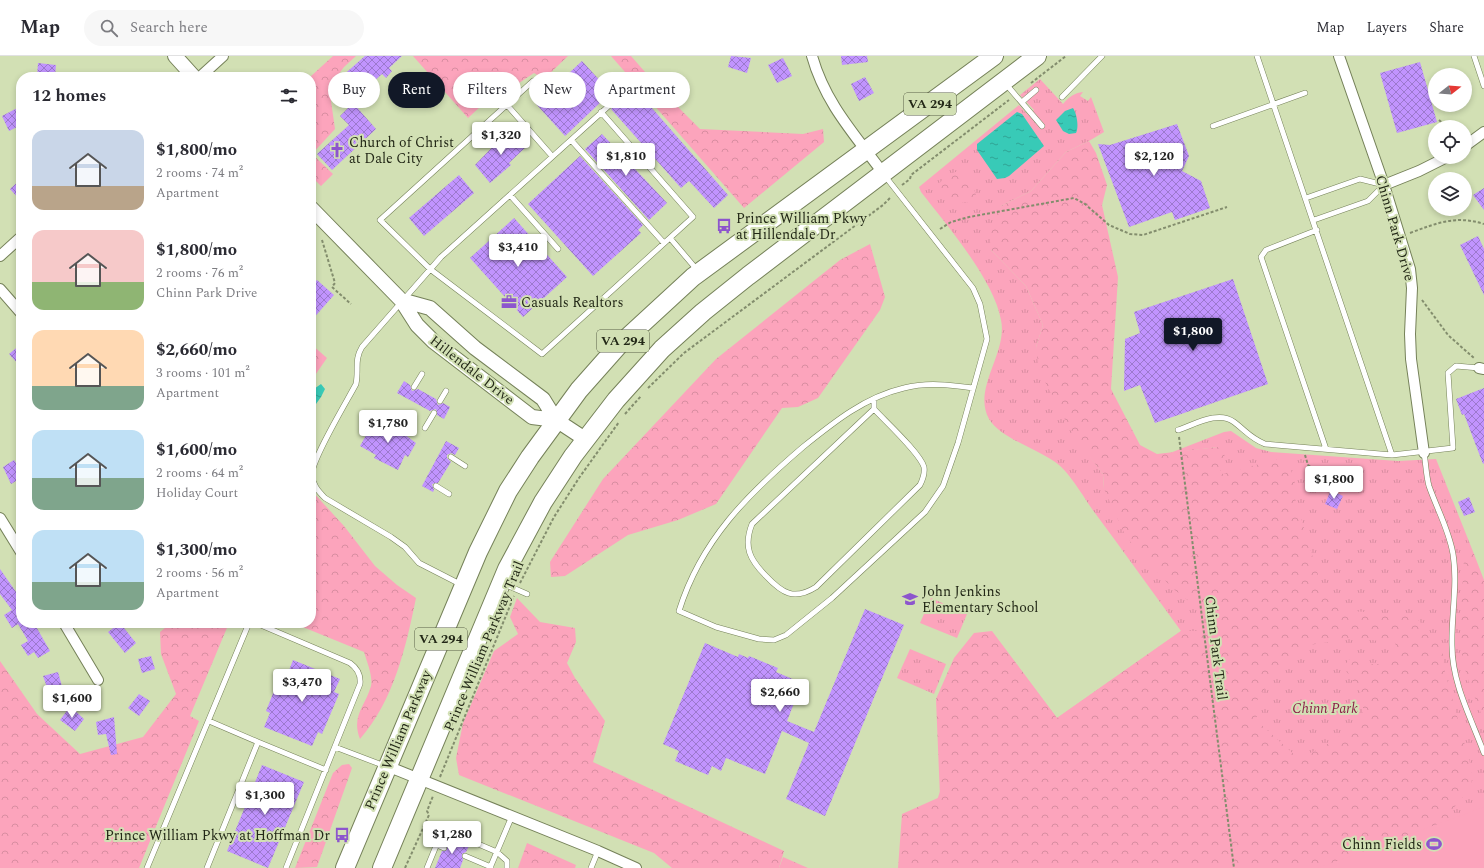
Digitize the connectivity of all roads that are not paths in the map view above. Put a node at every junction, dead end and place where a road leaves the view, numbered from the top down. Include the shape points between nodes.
1 (175, 56) edge
2 (223, 56) edge
3 (812, 56) edge
4 (994, 56) edge
5 (1037, 56) edge
6 (1102, 56) edge
7 (1257, 56) edge
8 (1339, 56) edge
9 (1474, 56) edge
10 (189, 72) edge
11 (205, 72) edge
12 (529, 85) edge
13 (1484, 86) edge
14 (1009, 89) junction
15 (1036, 90) dead end
16 (521, 92) edge
17 (1305, 93) dead end
18 (1062, 97) dead end
19 (1022, 102) junction
20 (1274, 104) junction
21 (504, 108) edge
22 (510, 108) edge
23 (606, 108) edge
24 (601, 112) junction
25 (1042, 126) dead end
26 (1213, 126) dead end
27 (1484, 132) edge
28 (571, 140) junction
29 (1472, 141) edge
30 (867, 151) junction
31 (552, 156) junction
32 (1431, 164) edge
33 (883, 173) junction
34 (1384, 185) junction
35 (510, 195) junction
36 (1306, 198) junction
37 (316, 213) edge
38 (1314, 220) junction
39 (1317, 230) junction
40 (670, 238) junction
41 (16, 242) edge
42 (664, 243) junction
43 (558, 249) dead end
44 (0, 256) edge
45 (430, 269) junction
46 (699, 273) junction
47 (0, 289) edge
48 (401, 300) junction
49 (16, 307) edge
50 (1481, 366) edge
51 (422, 374) dead end
52 (414, 387) dead end
53 (973, 388) junction
54 (446, 391) dead end
55 (874, 399) junction
56 (440, 402) dead end
57 (874, 409) junction
58 (434, 413) dead end
59 (556, 420) junction
60 (425, 428) dead end
61 (1178, 430) road end
62 (585, 438) junction
63 (1326, 449) junction
64 (1424, 453) junction
65 (1392, 455) junction
66 (451, 457) dead end
67 (316, 460) edge
68 (465, 466) dead end
69 (436, 486) dead end
70 (316, 488) edge
71 (449, 494) dead end
72 (0, 518) edge
73 (16, 544) edge
74 (463, 585) junction
75 (509, 586) junction
76 (527, 594) dead end
77 (67, 628) edge
78 (247, 628) edge
79 (268, 628) edge
80 (98, 680) dead end
81 (209, 721) junction
82 (258, 742) junction
83 (335, 747) junction
84 (1484, 752) edge
85 (387, 766) junction
86 (326, 770) junction
87 (420, 780) junction
88 (512, 816) junction
89 (437, 844) junction
90 (444, 848) dead end
91 (598, 851) junction
92 (497, 852) junction
93 (464, 856) dead end
94 (147, 868) edge
95 (207, 868) edge
96 (286, 868) edge
97 (345, 868) edge
98 (382, 868) edge
99 (427, 868) edge
100 (491, 868) edge
101 (507, 868) edge
102 (591, 868) edge
103 (636, 868) edge

1 - 10 main road
2 - 11 street
3 - 30 street via 828,98
4 - 30 highway, Prince William Parkway / VA 294
5 - 14 highway, VA 294
6 - 18 lane
7 - 20 lane
8 - 34 street, Chinn Park Drive
9 - 13 lane
12 - 16 lane
14 - 19 lane
14 - 33 highway, VA 294
15 - 19 lane
17 - 20 lane
19 - 25 lane
20 - 26 lane
20 - 36 lane
21 - 45 lane via 380,220
22 - 31 lane
23 - 24 lane
24 - 28 lane
24 - 40 lane via 693,217
27 - 29 street
28 - 31 lane
28 - 42 lane
30 - 33 street
30 - 46 highway, Prince William Parkway / VA 294
31 - 35 lane
32 - 34 street
33 - 53 lane via 973,288 980,304 987,339
33 - 62 highway, VA 294 via 748,276 683,330 662,349
34 - 36 lane via 1360,179
34 - 38 lane via 1368,201
34 - 64 street, Chinn Park Drive via 1410,269 1411,359
35 - 43 lane
35 - 45 lane
36 - 38 lane
37 - 48 main road, Hillendale Drive
38 - 39 lane
39 - 63 lane via 1266,250 1261,257
39 - 65 lane
40 - 42 lane
40 - 46 lane
41 - 44 street
42 - 45 lane via 542,354
45 - 48 lane
46 - 59 highway, Prince William Parkway / VA 294 via 618,346 578,390
47 - 49 street
48 - 59 main road, Hillendale Drive via 430,308 475,348 543,399
48 - 59 main road, Hillendale Drive via 417,325 434,342 532,417
48 - 67 lane via 357,356 356,384
50 - 64 lane via 1459,365 1449,371 1453,448
51 - 52 lane
53 - 55 lane via 926,384 903,388
53 - 55 lane via 944,486 925,512 832,598 786,634 774,640 759,639 679,611 696,568 711,542 736,509 774,471 831,424 863,403
54 - 56 lane
55 - 57 lane
57 - 57 lane via 752,524 747,542 748,553 754,564 778,589 798,595 816,587 920,485 924,466
58 - 60 lane
59 - 62 main road, Hillendale Drive
59 - 74 highway, Prince William Parkway / VA 294 via 508,491
61 - 63 lane via 1221,417 1228,419 1253,439 1265,444
62 - 75 highway, VA 294 via 543,502
63 - 65 lane
64 - 65 lane
64 - 84 lane via 1429,485 1453,554 1454,667 1460,691
66 - 68 lane
69 - 71 lane
70 - 74 lane via 324,498 391,536 419,563
72 - 73 street
74 - 85 highway, Prince William Parkway / VA 294
75 - 76 lane
75 - 87 highway, VA 294
77 - 80 street
78 - 81 lane
79 - 83 lane via 350,663 359,673 360,684
81 - 82 lane
81 - 94 lane
82 - 86 lane
82 - 95 lane
83 - 85 lane
83 - 86 lane
85 - 87 street
85 - 97 highway, Prince William Parkway / VA 294
86 - 96 lane
87 - 88 street
87 - 98 highway, VA 294
88 - 91 street
88 - 92 lane
89 - 90 lane
89 - 92 lane via 443,830
89 - 99 lane
91 - 102 lane
91 - 103 street
92 - 100 lane
92 - 101 lane via 506,861
93 - 100 lane

